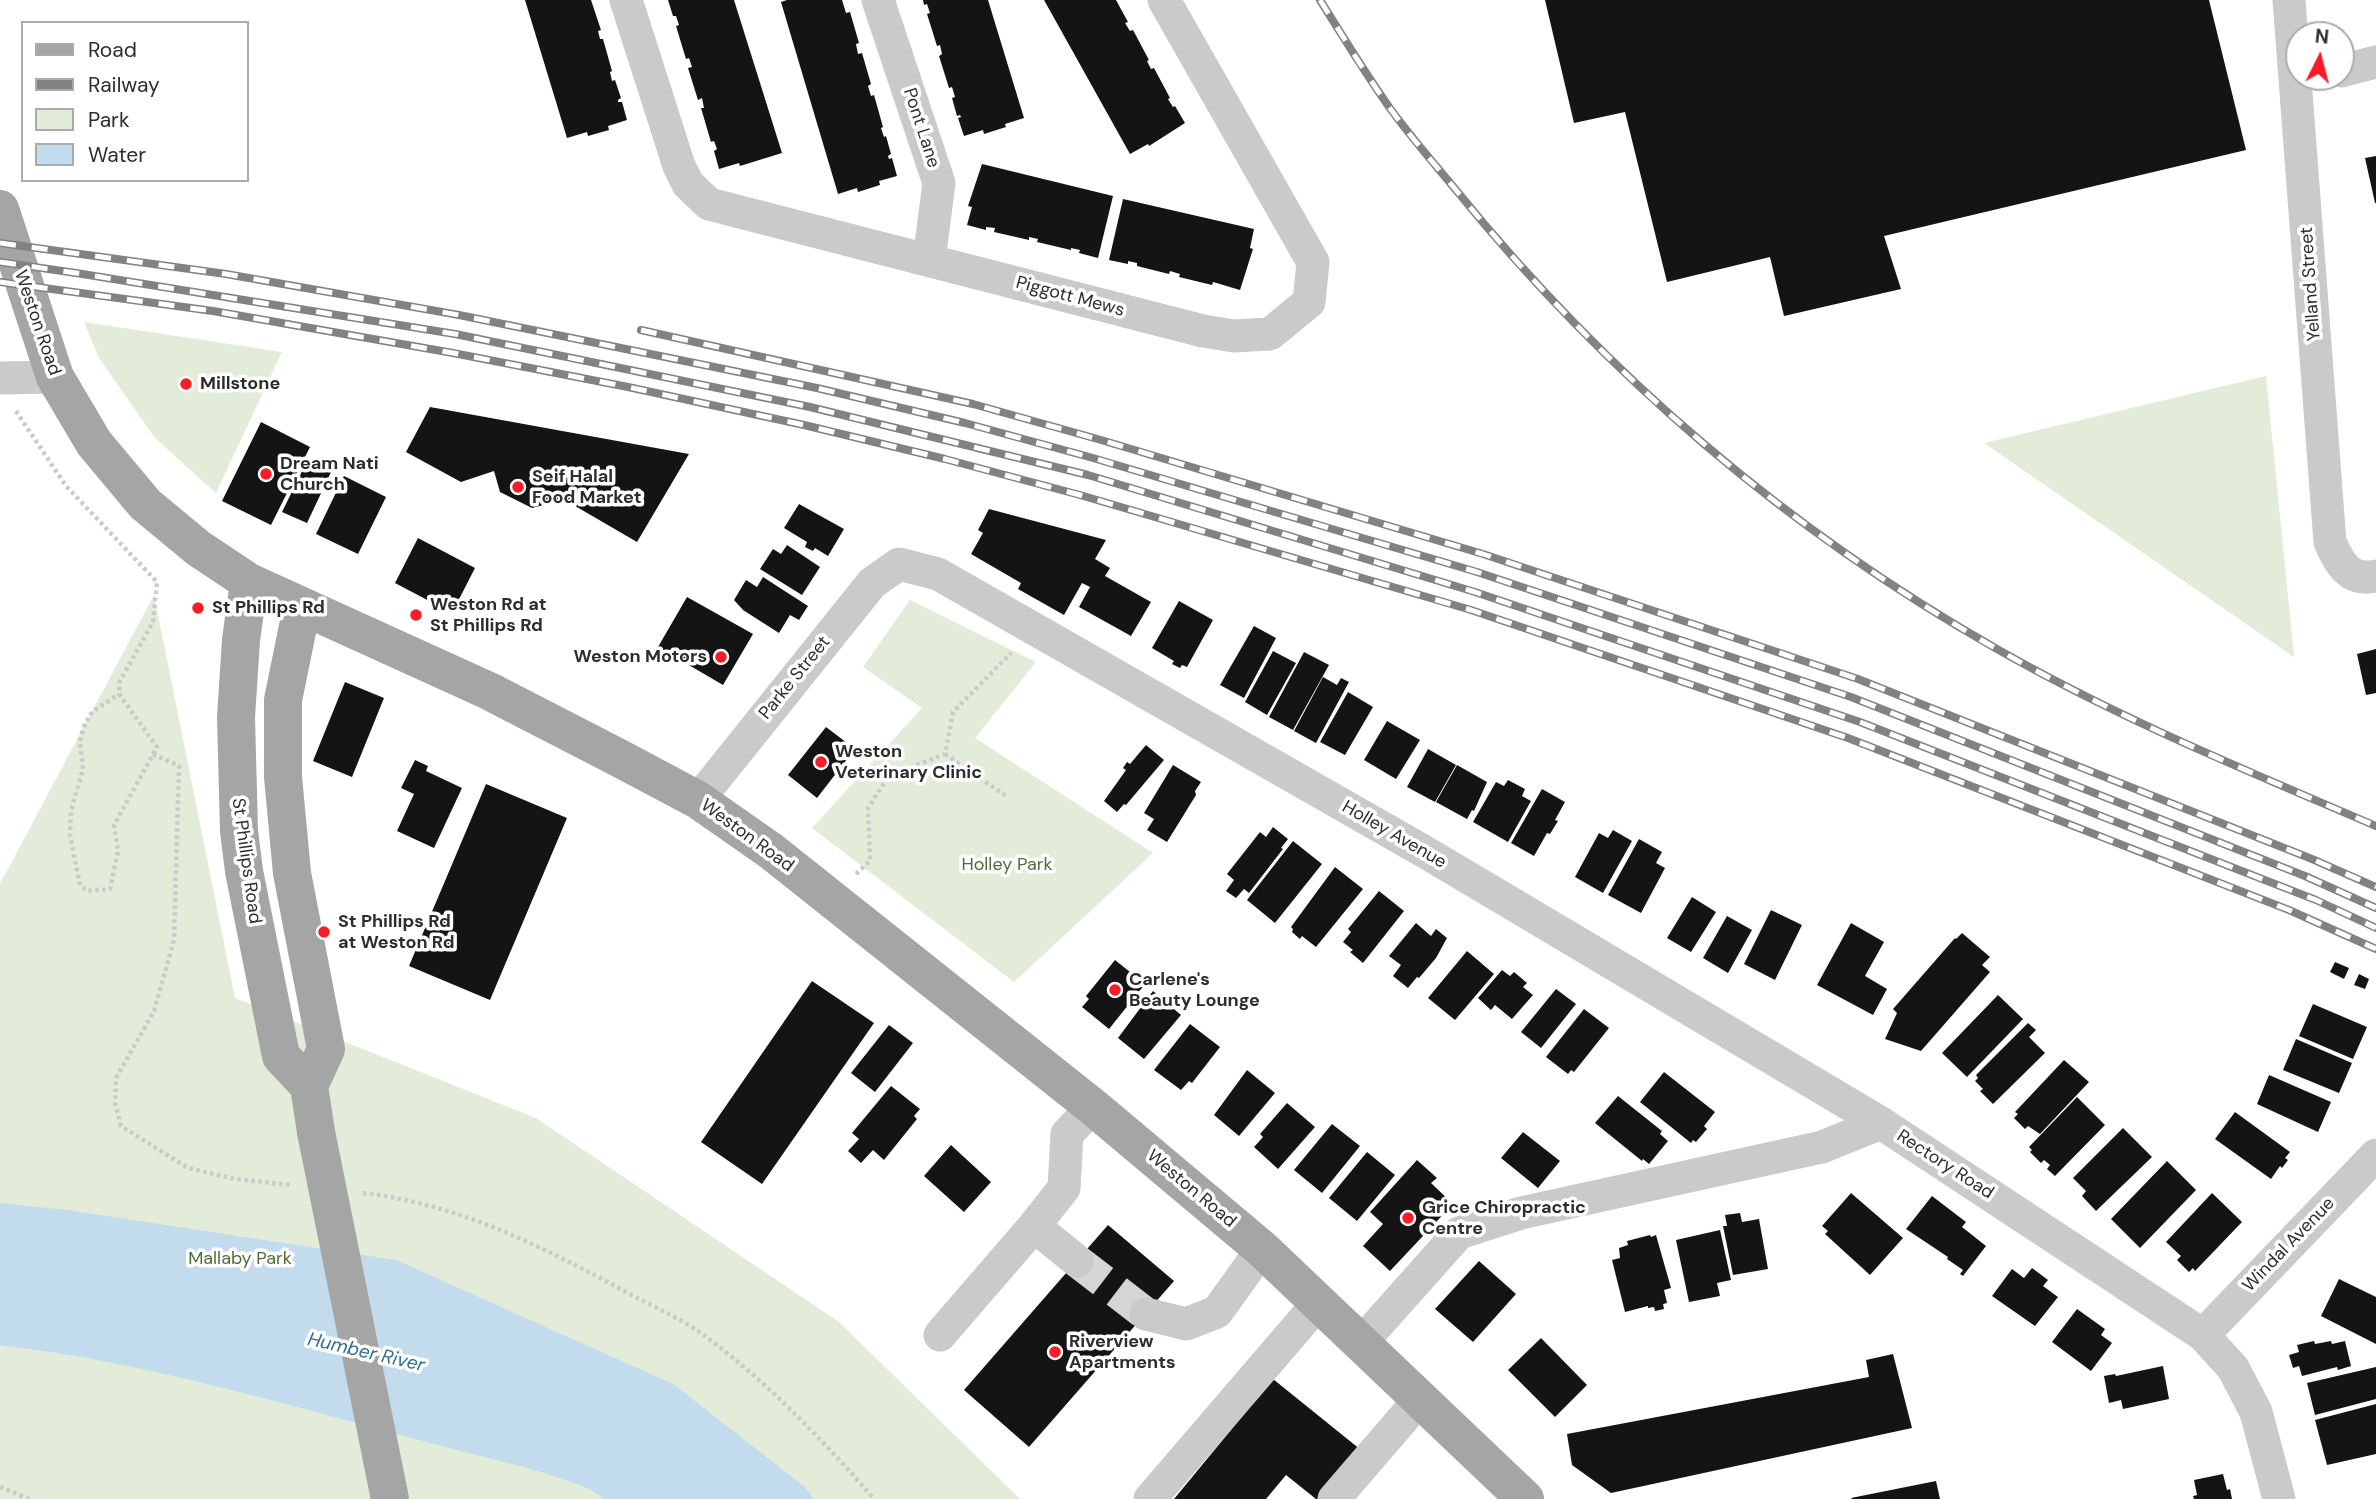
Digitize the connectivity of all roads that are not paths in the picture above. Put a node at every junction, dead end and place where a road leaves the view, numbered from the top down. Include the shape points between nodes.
1 (626, 0) edge
2 (878, 0) edge
3 (1164, 0) edge
4 (2289, 0) edge
5 (2292, 21) edge
6 (2376, 62) edge
7 (2355, 67) edge
8 (2303, 91) edge
9 (0, 209) edge
10 (929, 260) junction
11 (55, 377) junction
12 (6, 392) edge
13 (899, 564) joint
14 (2376, 576) edge
15 (249, 582) junction
16 (302, 607) junction
17 (698, 800) junction
18 (309, 1086) junction
19 (1093, 1107) junction
20 (1881, 1123) junction
21 (2376, 1155) edge
22 (1034, 1226) junction
23 (1262, 1249) junction
24 (1077, 1261) tunnel mouth
25 (1320, 1301) junction
26 (1146, 1314) tunnel mouth
27 (940, 1335) dead end
28 (2203, 1335) junction
29 (1361, 1343) junction
30 (1420, 1399) junction
31 (390, 1499) edge
32 (1150, 1499) edge
33 (1335, 1499) edge
34 (1525, 1499) edge
35 (2279, 1499) edge

1 - 10 street, Piggott Mews via 679,166 688,184 709,204
2 - 10 street, Pont Lane via 939,183
3 - 10 street, Piggott Mews via 1312,262 1310,302 1269,334 1234,336
4 - 5 street, Yelland Street
6 - 7 street
8 - 14 street, Yelland Street via 2330,542 2341,566 2353,575
9 - 11 main road, Weston Road
11 - 12 street
11 - 15 main road, Weston Road via 94,443 145,504
13 - 17 street, Parke Street via 872,583
13 - 20 street, Holley Avenue via 938,574 1413,845
15 - 16 main road, Weston Road
15 - 18 main road, St Phillips Road via 236,717 239,831 281,1056
16 - 17 main road, Weston Road via 489,691
16 - 18 main road via 283,700 283,777 292,873 326,1049
17 - 19 main road, Weston Road via 775,854
18 - 31 main road, bridge
19 - 22 street via 1067,1134 1064,1188
19 - 23 main road, Weston Road
20 - 28 street, Rectory Road
20 - 29 street, Rectory Road via 1822,1146 1521,1213 1459,1233
21 - 28 street, Windal Avenue
22 - 24 street
22 - 27 street
23 - 25 main road, Weston Road
23 - 26 street via 1217,1312 1186,1324
25 - 29 main road, Weston Road
25 - 32 street
28 - 35 street, Rectory Road via 2233,1368 2256,1412
29 - 30 main road, Weston Road
30 - 33 street
30 - 34 main road, Weston Road

